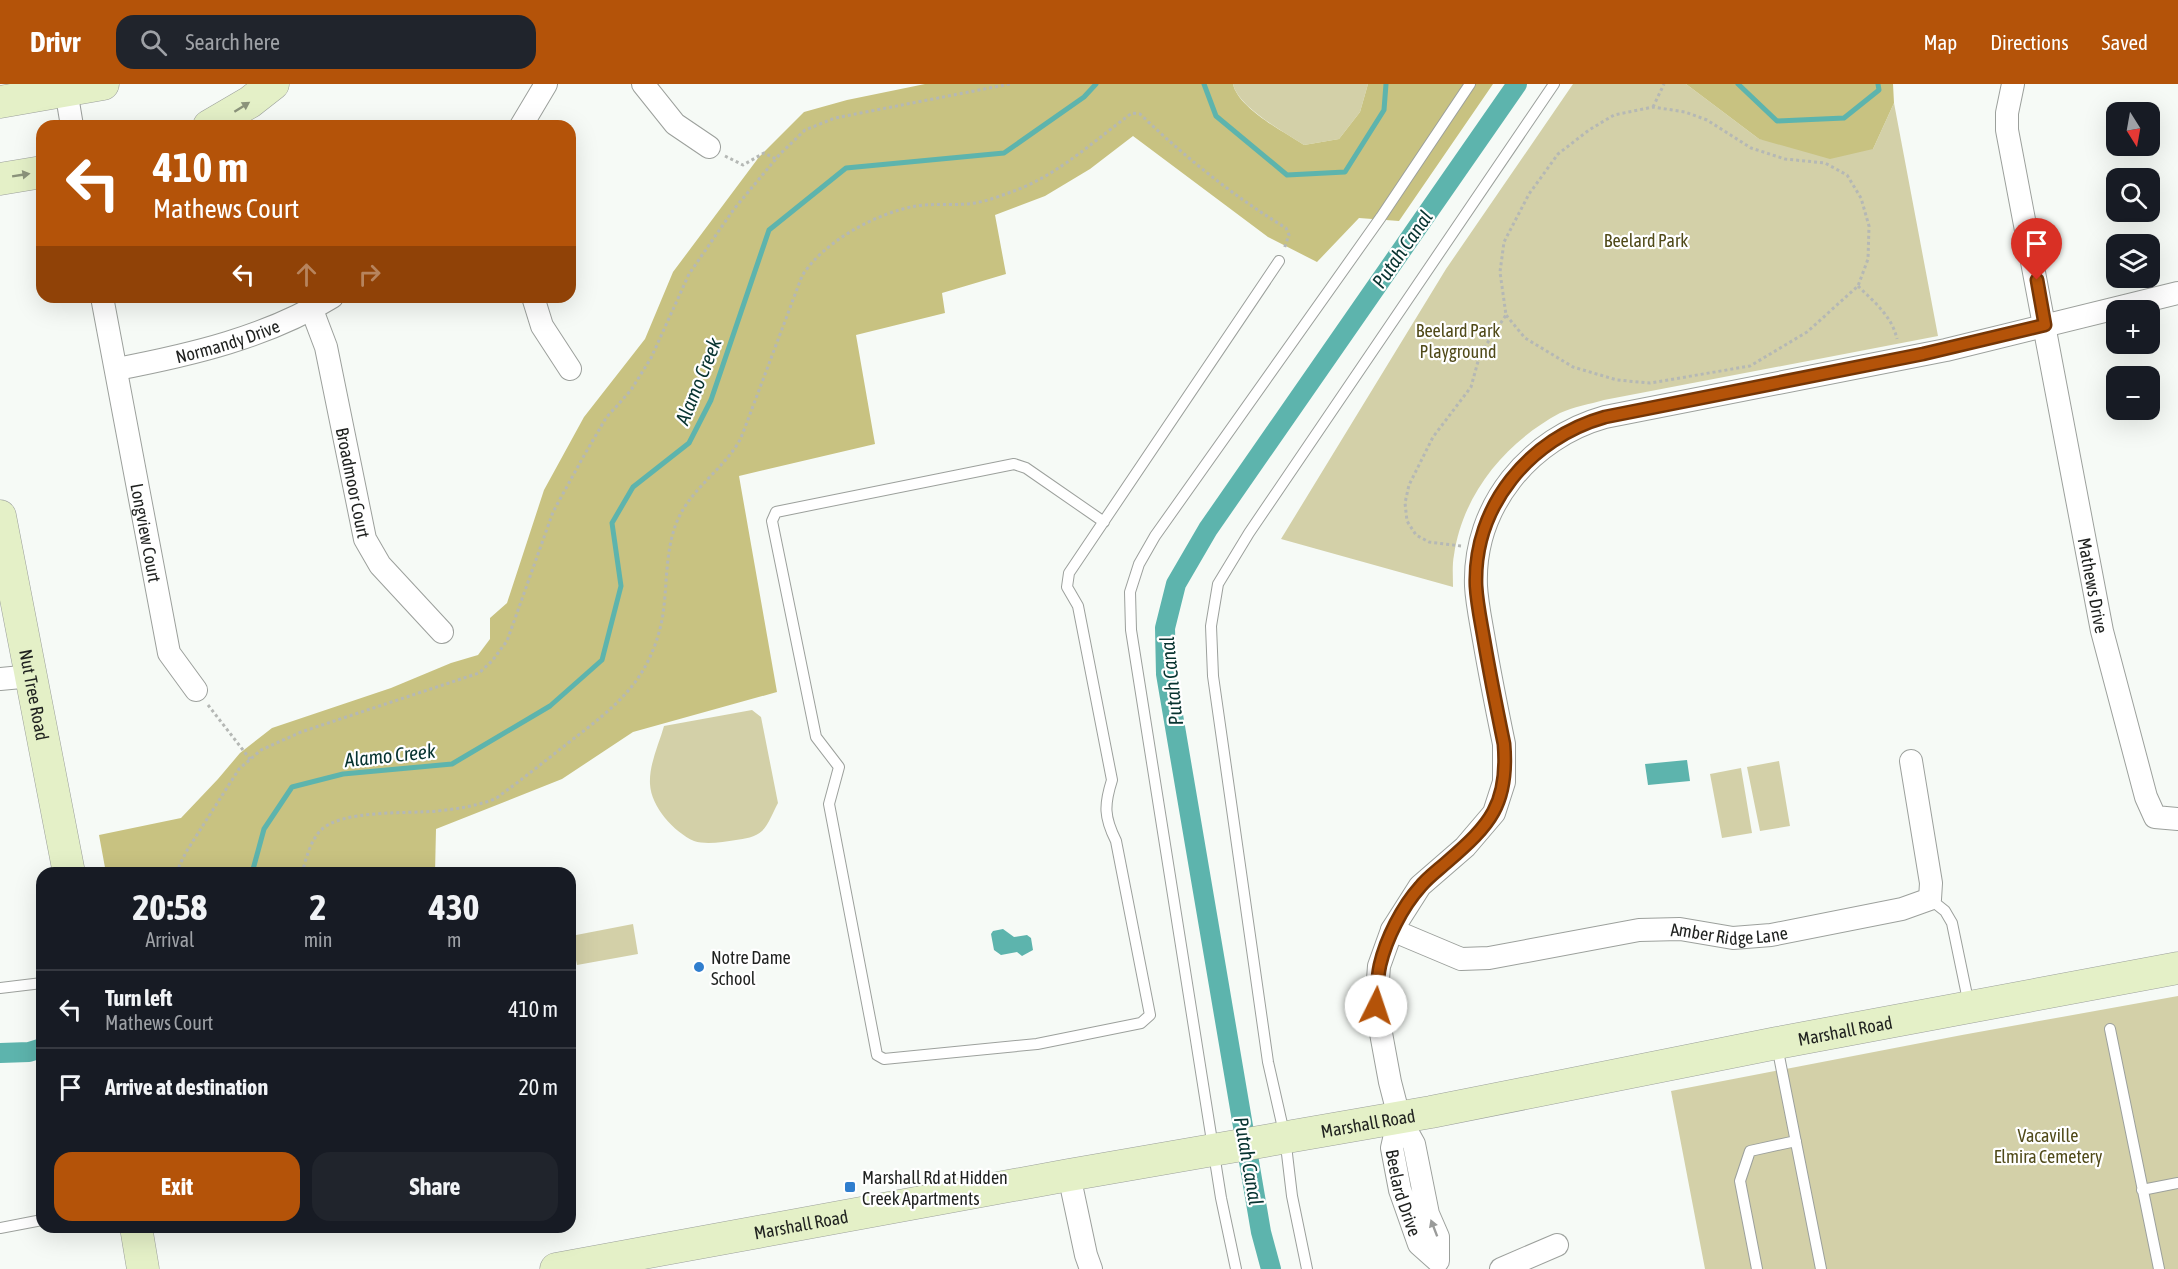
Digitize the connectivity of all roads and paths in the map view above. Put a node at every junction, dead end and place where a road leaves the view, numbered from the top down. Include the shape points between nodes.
1 (103, 84) edge
2 (273, 84) edge
3 (546, 84) edge
4 (643, 84) edge
5 (1010, 84) edge
6 (1470, 84) edge
7 (1554, 84) edge
8 (1664, 84) edge
9 (2013, 84) edge
10 (65, 87) edge
11 (0, 102) edge
12 (1653, 107) junction
13 (71, 120) edge
14 (219, 120) edge
15 (525, 120) edge
16 (709, 147) joint
17 (776, 159) junction
18 (36, 173) edge
19 (0, 179) edge
20 (1279, 261) joint
21 (1858, 286) junction
22 (2178, 293) edge
23 (103, 303) edge
24 (322, 303) edge
25 (535, 303) edge
26 (312, 309) junction
27 (1506, 315) junction
28 (2045, 325) junction
29 (1900, 359) junction
30 (117, 369) junction
31 (570, 369) dead end
32 (0, 516) edge
33 (1104, 522) junction
34 (1479, 548) junction
35 (442, 632) dead end
36 (32, 676) junction
37 (0, 679) edge
38 (196, 690) joint
39 (250, 760) junction
40 (1911, 760) dead end
41 (2178, 819) edge
42 (68, 867) edge
43 (179, 867) edge
44 (304, 867) edge
45 (1930, 899) junction
46 (1392, 930) junction
47 (2178, 968) edge
48 (36, 983) edge
49 (0, 988) edge
50 (1969, 1007) junction
51 (2110, 1029) dead end
52 (1777, 1043) junction
53 (1399, 1117) junction
54 (1280, 1138) junction
55 (1796, 1141) junction
56 (1215, 1149) junction
57 (1070, 1175) junction
58 (2178, 1183) edge
59 (2142, 1190) junction
60 (36, 1221) edge
61 (0, 1228) edge
62 (137, 1233) edge
63 (1557, 1245) dead end
64 (1439, 1265) edge
65 (143, 1269) edge
66 (556, 1269) edge
67 (1091, 1269) edge
68 (1236, 1269) edge
69 (1307, 1269) edge
70 (1501, 1269) edge
71 (1757, 1269) edge
72 (1821, 1269) edge
73 (2159, 1269) edge

1 - 10 street
14 -> 2 street
3 - 15 street
4 - 16 street via 675,124
5 - 17 path via 835,118 805,130
6 - 56 lane via 1381,217 1155,536 1139,564 1130,592 1134,652
7 - 54 lane via 1218,584 1210,626 1213,676
8 - 12 path
9 - 28 street via 2007,130
10 - 11 street
10 - 13 street
12 - 21 path via 1707,120 1751,148 1785,159 1825,163 1848,175 1861,198 1869,226 1868,259
12 - 27 path via 1614,115 1589,130 1558,154 1529,194 1504,242 1500,272
16 - 17 path via 743,165 764,153
17 - 39 path via 734,209 689,274 651,358 631,390 606,418 577,468 553,512 507,641 492,662 479,673 301,732 261,750
19 -> 18 street
20 - 33 lane
20 - 44 path via 1289,235 1286,228 1209,176 1140,114 1132,113 1052,172 1016,190 976,203 896,210 829,245 811,261 802,276 733,453 688,501 679,517 673,532 662,620 653,650 633,686 616,705 495,799 477,806 353,817 328,825 313,841
21 - 27 path via 1807,332 1750,366 1650,383 1617,380 1573,368 1525,338
21 - 29 path via 1894,326
22 - 28 street, Beelard Drive
23 - 30 street, Longview Court
24 - 26 street, Normandy Drive
25 - 31 street via 548,339
26 - 30 street, Normandy Drive via 173,359
26 - 35 street, Broadmoor Court via 326,347 365,539 380,565
27 - 34 path via 1480,354 1471,387 1433,437 1405,503 1407,522 1416,535 1429,543
28 - 29 street, Beelard Drive
28 - 41 street, Mathews Drive via 2102,631 2146,797 2155,818
29 - 34 street, Beelard Drive via 1585,422 1552,440 1518,470 1497,500
30 - 38 street, Longview Court via 169,653
32 - 36 street, Nut Tree Road
33 - 33 lane via 1026,468 1014,464 776,512 772,521 816,737 839,767 829,804 877,1055 884,1059 1036,1044 1141,1023 1150,1015 1116,841 1106,818 1112,780 1078,606 1067,587 1069,573
34 - 46 street, Beelard Drive via 1478,603 1504,744 1500,798 1482,830 1420,886
36 - 37 street
36 - 42 street, Nut Tree Road
38 - 39 path
39 - 43 path via 239,768
40 - 45 street
45 - 46 street, Amber Ridge Lane via 1902,909 1771,935 1733,938 1680,929 1639,930 1489,958 1461,959
45 - 50 lane via 1952,923
46 - 53 street, Beelard Drive via 1379,966 1376,1006
47 - 50 street, Marshall Road
48 - 49 lane
50 - 52 street, Marshall Road
51 - 59 lane
52 - 53 street, Marshall Road
52 - 55 lane
53 - 54 street, Marshall Road
53 - 64 street, Beelard Drive via 1414,1144 1428,1214 1438,1237
54 - 56 street, Marshall Road
54 - 69 lane
55 - 71 lane via 1750,1151 1740,1181
55 - 72 lane
56 - 57 street, Marshall Road
56 - 68 lane
57 - 66 street, Marshall Road
57 - 67 street
58 - 59 lane
59 - 73 lane
60 - 61 lane
62 - 65 street
63 - 70 street

